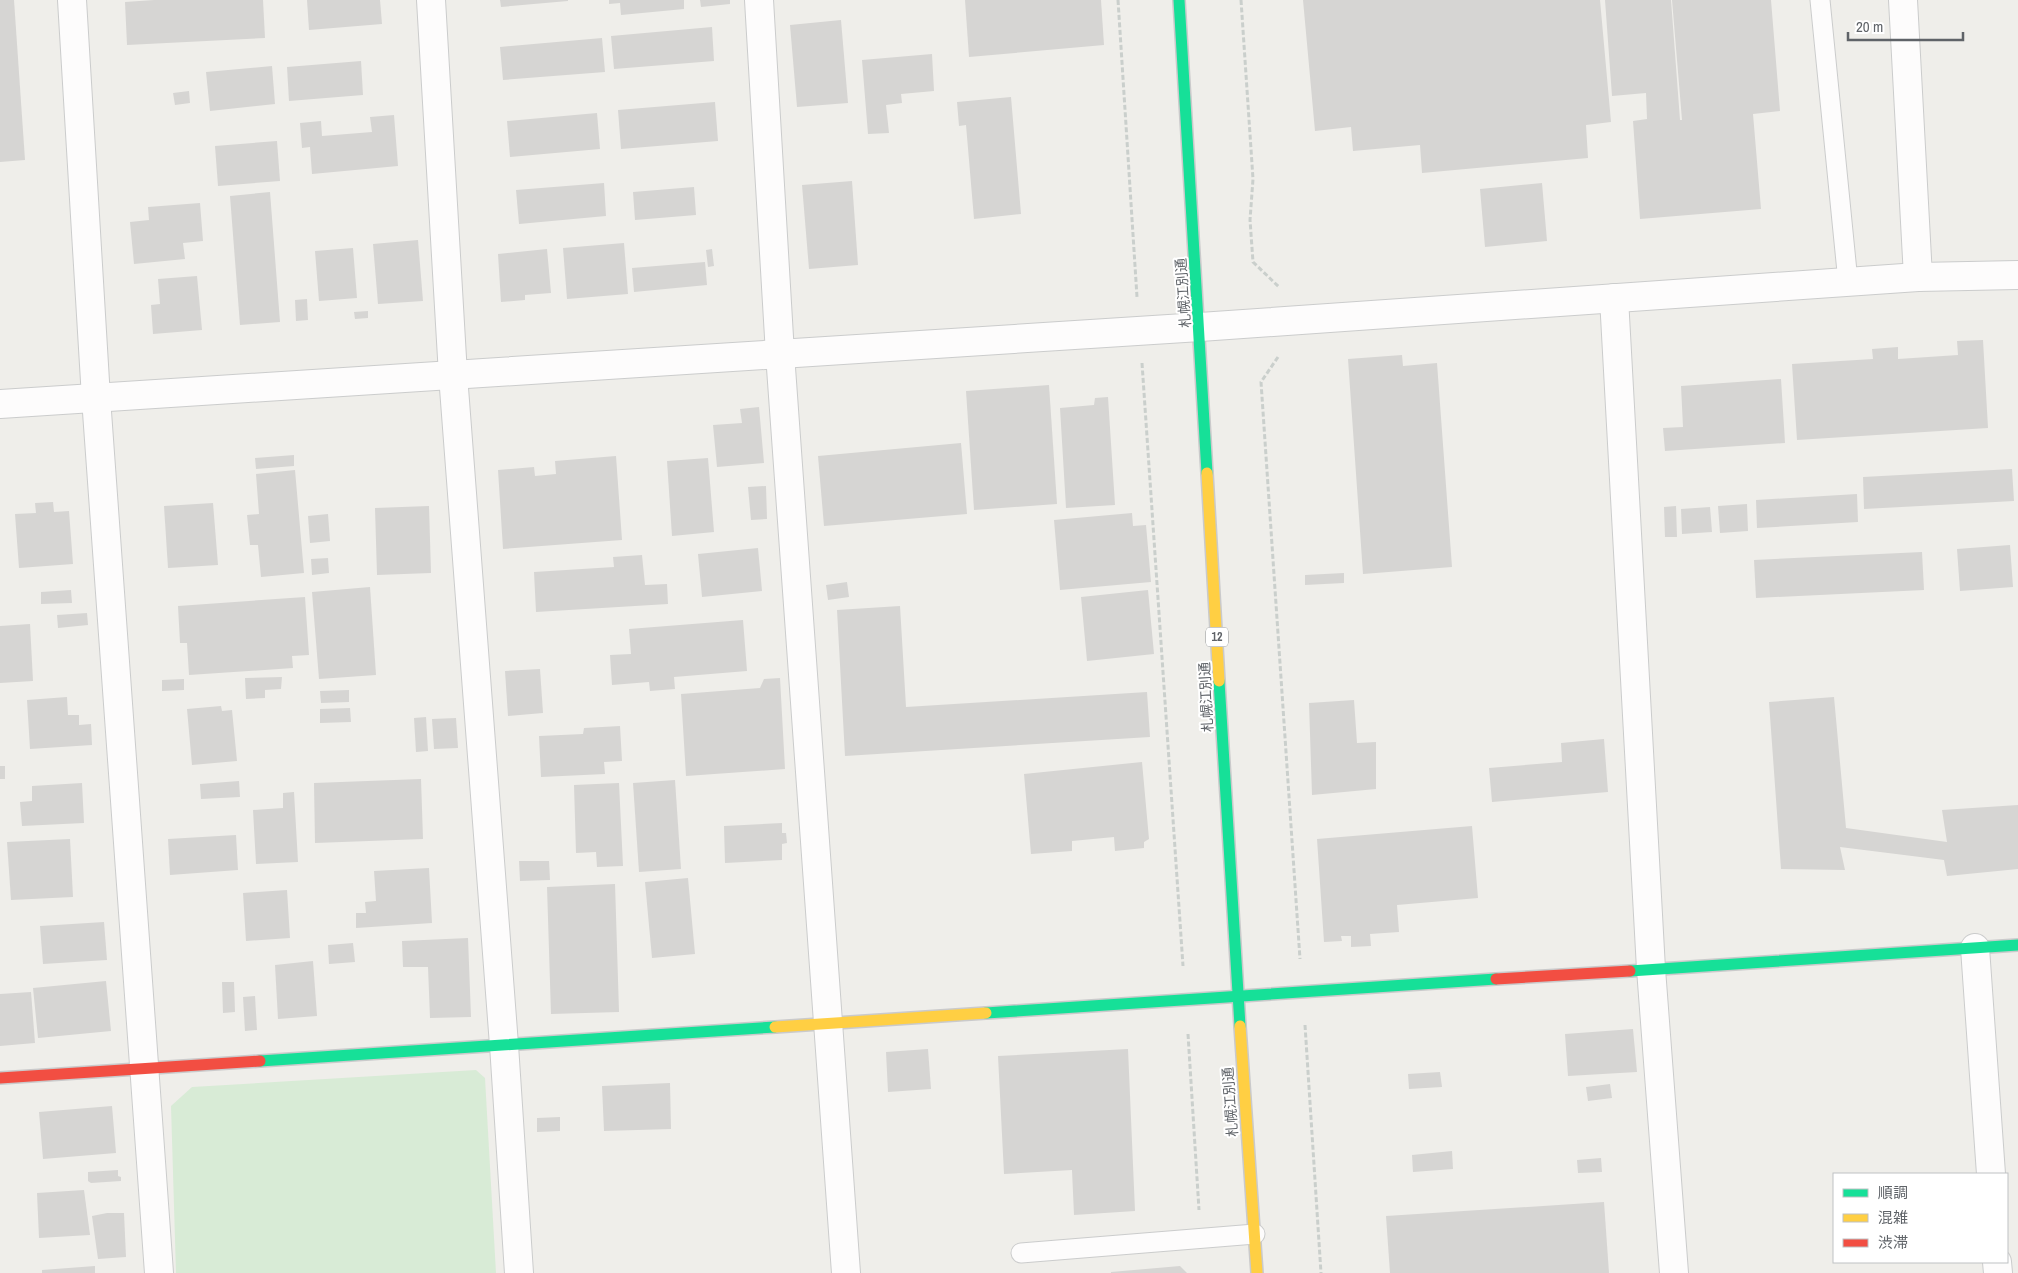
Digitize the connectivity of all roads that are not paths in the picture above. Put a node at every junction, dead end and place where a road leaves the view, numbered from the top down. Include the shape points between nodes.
1 (72, 0) edge
2 (431, 0) edge
3 (759, 0) edge
4 (1179, 0) edge
5 (1820, 0) edge
6 (1903, 0) edge
7 (2018, 275) edge
8 (1918, 277) junction
9 (1848, 282) junction
10 (1614, 298) junction
11 (1200, 327) junction
12 (780, 354) junction
13 (453, 375) junction
14 (96, 398) junction
15 (0, 404) edge
16 (2018, 945) edge
17 (1975, 948) junction
18 (1651, 969) junction
19 (1238, 996) junction
20 (829, 1023) junction
21 (504, 1045) junction
22 (146, 1068) junction
23 (0, 1078) edge
24 (1991, 1173) edge
25 (1255, 1234) junction
26 (1021, 1252) dead end
27 (159, 1273) edge
28 (519, 1273) edge
29 (846, 1273) edge
30 (1257, 1273) edge
31 (1674, 1273) edge

1 - 14 street
2 - 13 street
3 - 12 street
4 - 11 main road, 札幌江別通 / 12
5 - 9 lane
6 - 8 street
7 - 8 street
8 - 9 street
9 - 10 street
10 - 11 street
10 - 18 street
11 - 12 street
11 - 19 main road, 札幌江別通 / 12
12 - 13 street
12 - 20 street
13 - 14 street
13 - 21 street
14 - 15 street
14 - 22 street
16 - 17 main road
17 - 18 main road
17 - 24 street
18 - 19 main road
18 - 31 street
19 - 20 main road
19 - 25 main road, 札幌江別通 / 12
20 - 21 main road
20 - 29 street
21 - 22 main road
21 - 28 street
22 - 23 main road
22 - 27 street
25 - 26 lane
25 - 30 main road, 札幌江別通 / 12

